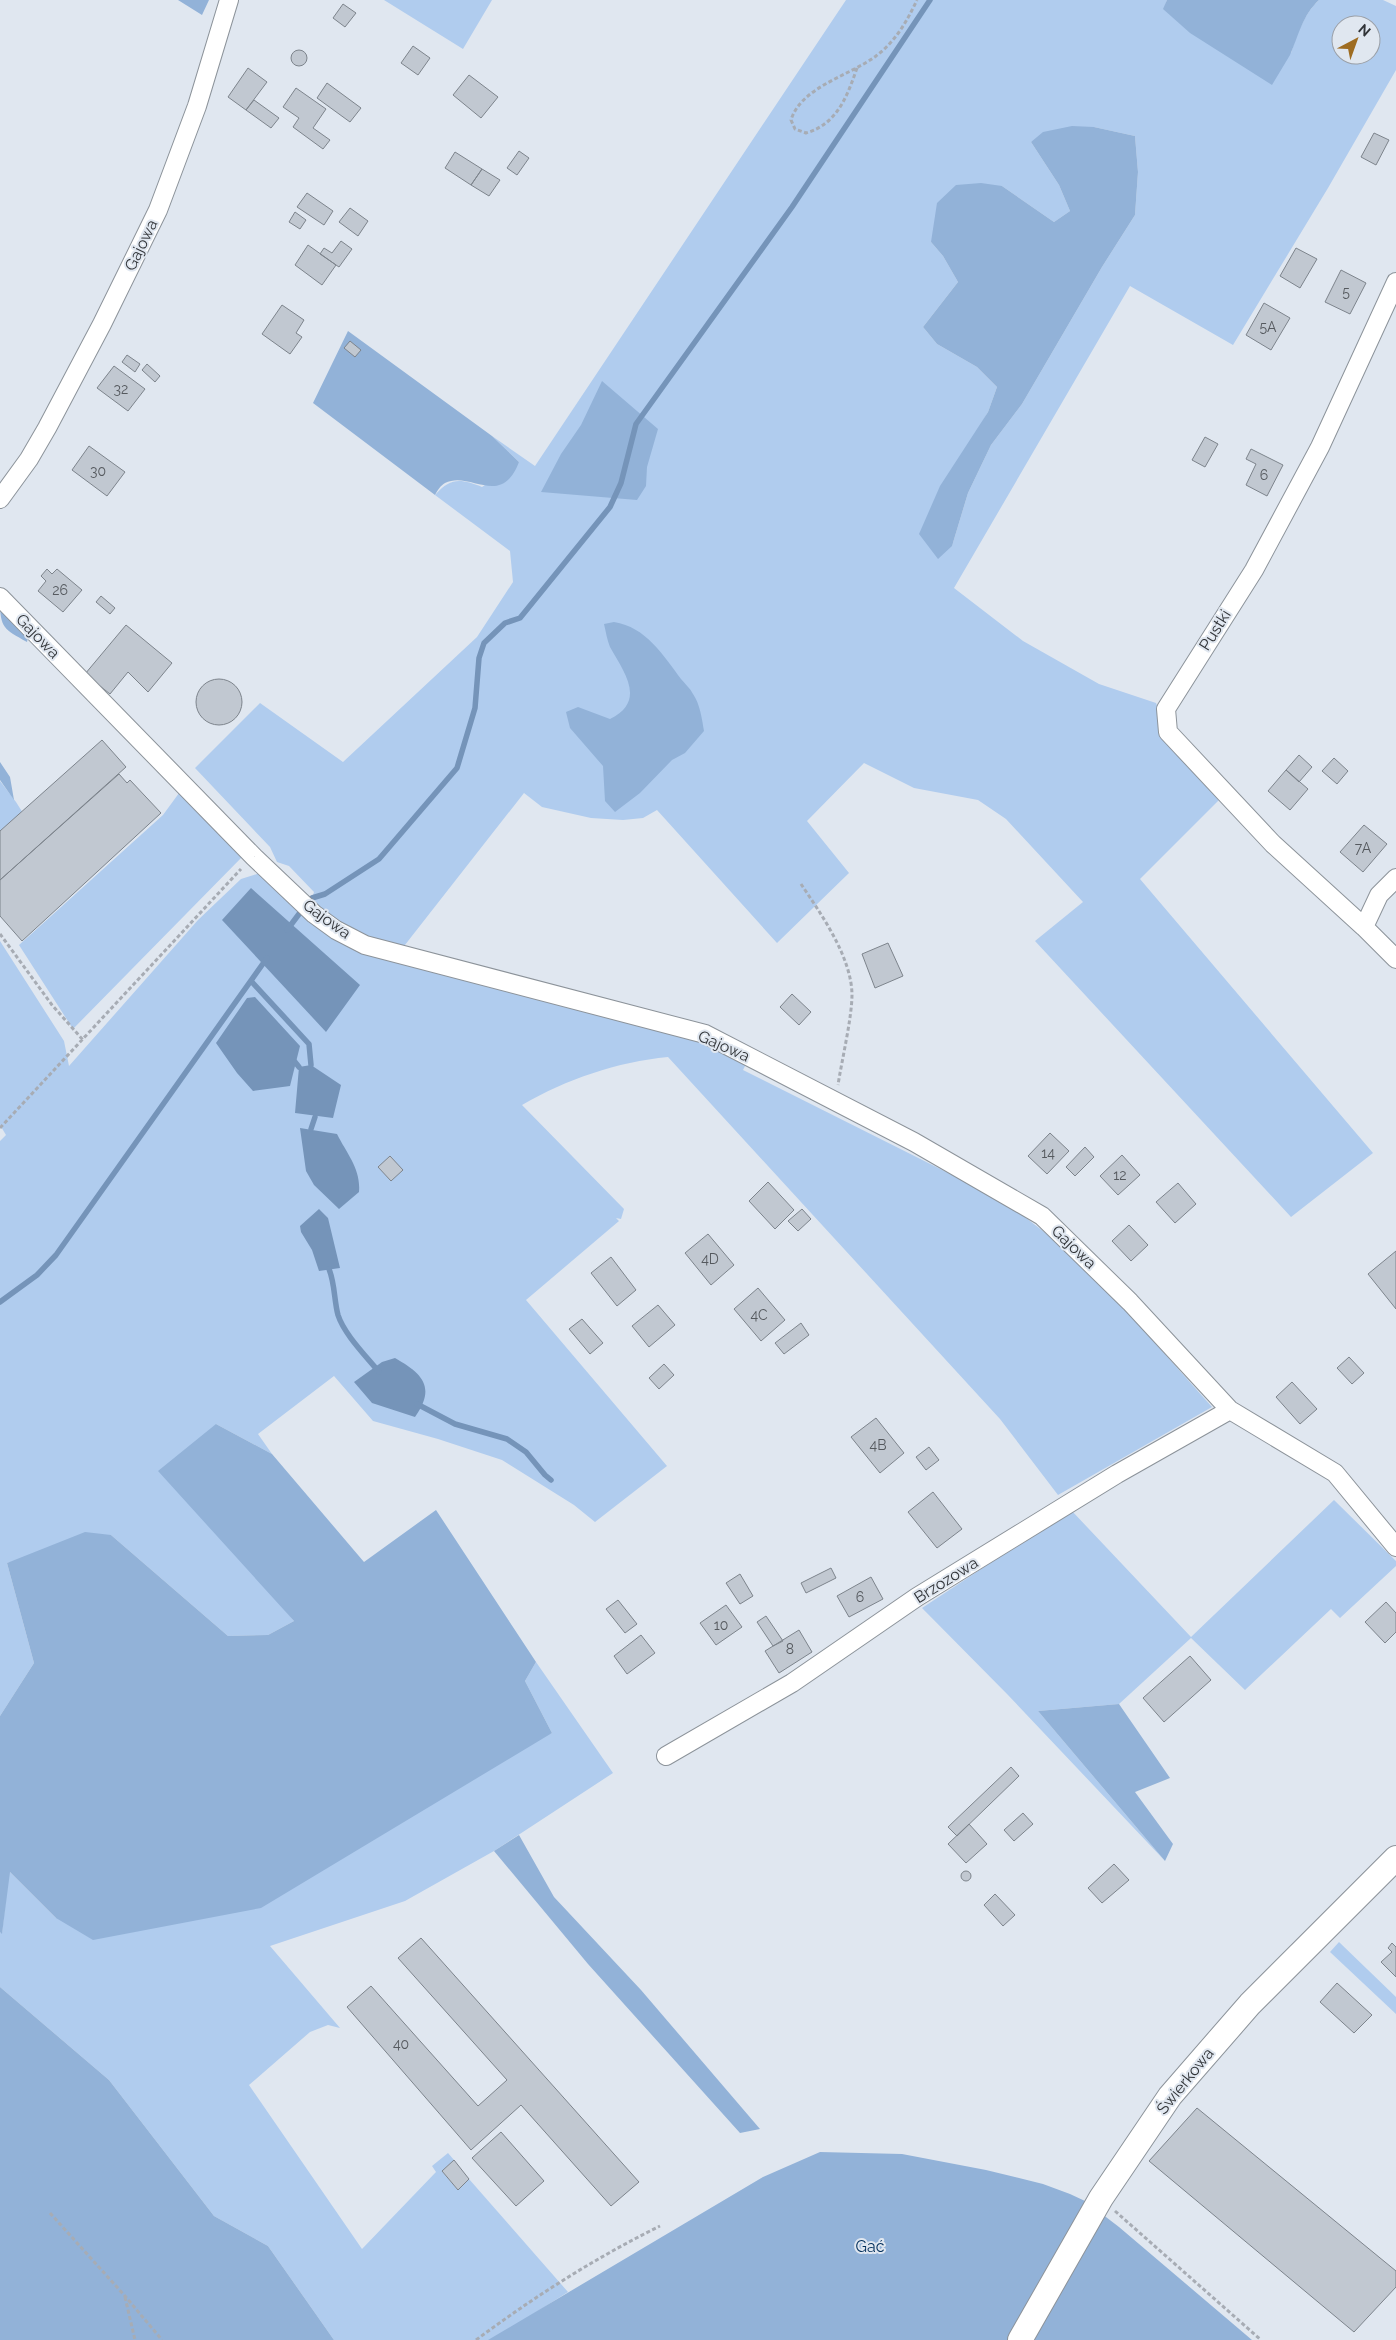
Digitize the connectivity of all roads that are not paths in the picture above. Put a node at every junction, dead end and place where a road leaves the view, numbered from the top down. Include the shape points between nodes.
1 (229, 0) edge
2 (1396, 282) edge
3 (0, 499) edge
4 (0, 598) edge
5 (1396, 878) edge
6 (1364, 927) junction
7 (1396, 959) edge
8 (1230, 1410) junction
9 (1396, 1547) edge
10 (666, 1756) dead end
11 (1396, 1858) edge
12 (1020, 2340) edge

1 - 3 street, Gajowa via 197,106 158,210 47,428
2 - 6 street, Pustki via 1320,447 1254,570 1166,709 1168,732 1273,844
4 - 8 street, Gajowa via 254,856 314,914 336,930 365,945 705,1034 914,1142 1042,1216 1130,1302
5 - 6 street via 1379,895
6 - 7 street, Pustki
8 - 9 street, Gajowa via 1335,1473
8 - 10 street, Brzozowa via 1109,1479 918,1597 792,1684
11 - 12 street, Świerkowa via 1250,2004 1170,2096 1101,2198

